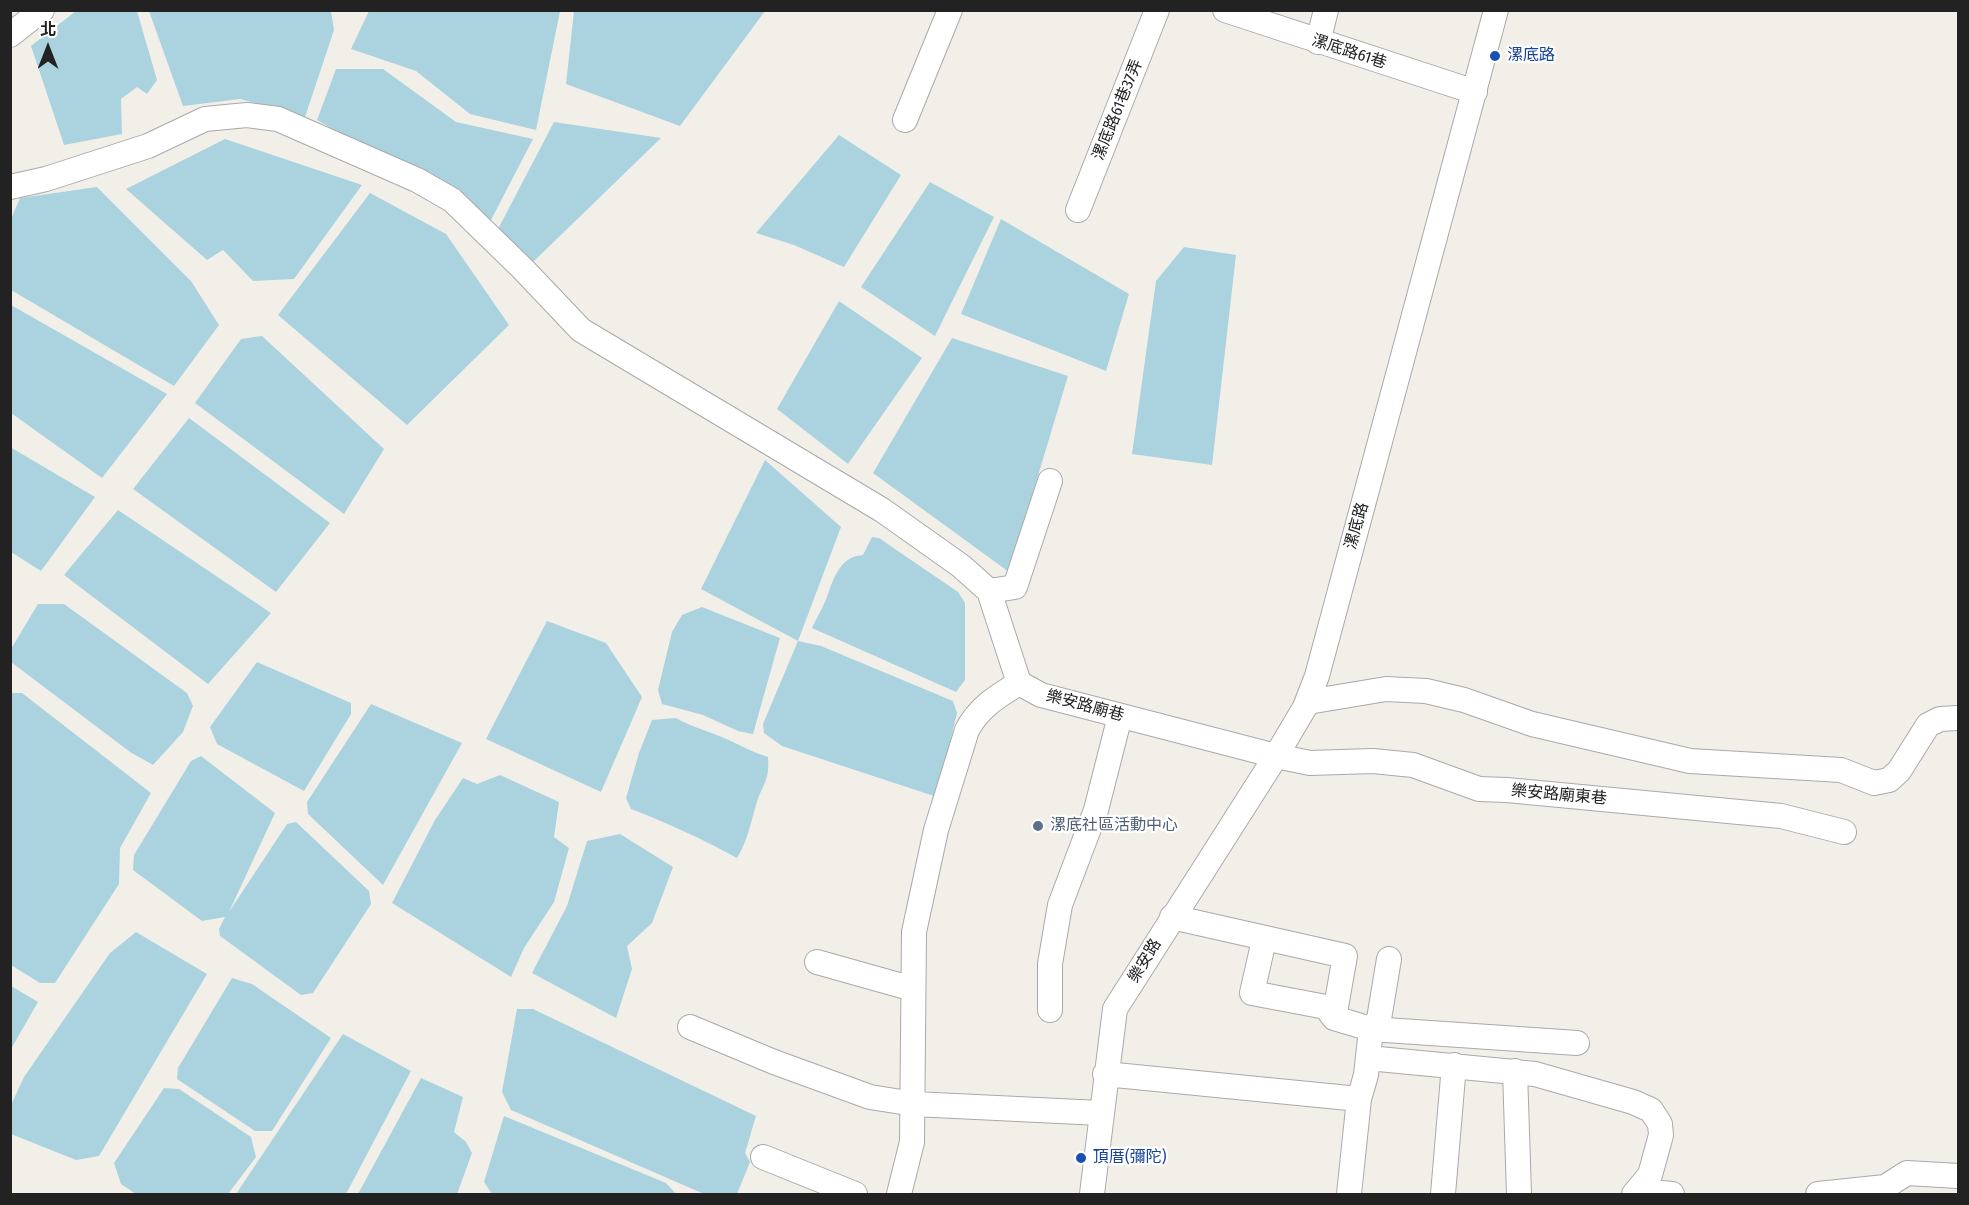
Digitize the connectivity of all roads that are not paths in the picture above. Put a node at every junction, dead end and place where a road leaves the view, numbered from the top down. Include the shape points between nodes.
1 (42, 10) edge
2 (950, 10) edge
3 (1157, 10) edge
4 (1225, 10) edge
5 (1326, 10) edge
6 (1496, 10) edge
7 (10, 35) edge
8 (1318, 42) junction
9 (1475, 92) junction
10 (905, 120) dead end
11 (10, 187) edge
12 (1078, 210) dead end
13 (1050, 481) dead end
14 (988, 591) junction
15 (1019, 683) junction
16 (1308, 702) junction
17 (1120, 716) junction
18 (1959, 718) edge
19 (1275, 756) junction
20 (1844, 832) dead end
21 (1172, 917) junction
22 (1264, 940) junction
23 (1389, 960) dead end
24 (818, 962) dead end
25 (913, 989) junction
26 (1050, 1010) dead end
27 (1334, 1018) junction
28 (690, 1027) dead end
29 (1371, 1029) junction
30 (1576, 1043) dead end
31 (1368, 1058) junction
32 (1454, 1065) junction
33 (1515, 1071) junction
34 (1105, 1074) junction
35 (1359, 1099) junction
36 (914, 1104) junction
37 (1100, 1113) junction
38 (764, 1157) dead end
39 (1959, 1176) edge
40 (1885, 1191) edge
41 (1637, 1193) edge
42 (855, 1194) edge
43 (899, 1194) edge
44 (1092, 1194) edge
45 (1349, 1194) edge
46 (1443, 1194) edge
47 (1519, 1194) edge
48 (1672, 1194) edge
49 (1818, 1194) edge

1 - 7 street
2 - 10 street
3 - 12 street, 漯底路61巷37弄
4 - 8 street, 漯底路61巷
5 - 8 street
6 - 9 street, 漯底路
8 - 9 street, 漯底路61巷
9 - 16 street, 漯底路
11 - 14 street via 138,149 205,119 247,115 278,119 417,180 452,200 581,330 882,510 961,566
13 - 14 street via 1015,587
14 - 15 street
15 - 17 street, 樂安路廟巷 via 1041,695
15 - 25 street via 991,701 975,716 968,730 936,830 919,903
16 - 18 street via 1386,689 1426,691 1532,724 1690,761 1841,770 1874,783 1889,780 1899,771 1928,725 1940,719
16 - 19 street, 漯底路
17 - 19 street, 樂安路廟巷
17 - 26 street via 1096,810 1060,906 1050,964
19 - 20 street, 樂安路廟東巷 via 1310,763 1373,761 1413,765 1479,789 1781,816
19 - 21 street, 樂安路
21 - 22 street
21 - 34 street, 樂安路 via 1115,1009
22 - 27 street via 1252,993 1326,1007
22 - 27 street via 1345,956
23 - 29 street via 1379,1019
24 - 25 street
25 - 36 street
27 - 29 street
28 - 36 street via 870,1097
29 - 30 street
29 - 31 street
31 - 32 street
31 - 35 street
32 - 33 street
32 - 46 street
33 - 41 street via 1651,1110 1660,1124 1661,1135 1650,1176
33 - 47 street
34 - 35 street
34 - 37 street, 樂安路
35 - 45 street
36 - 37 street
36 - 43 street via 911,1157
37 - 44 street, 樂安路
38 - 42 street
39 - 40 street via 1907,1173
40 - 49 street
41 - 48 street

